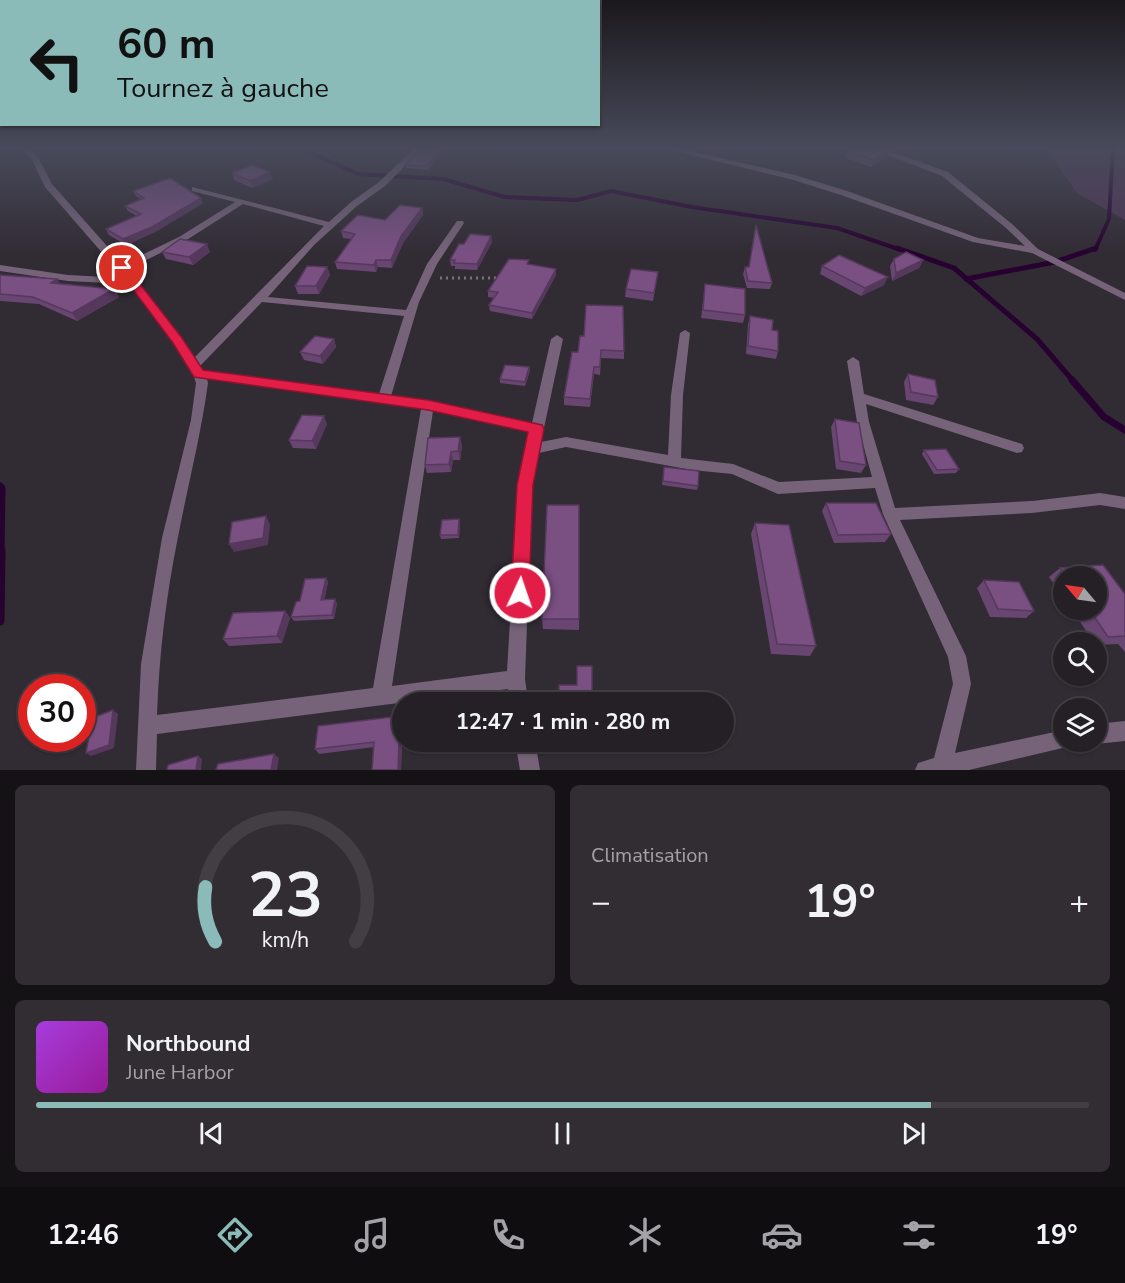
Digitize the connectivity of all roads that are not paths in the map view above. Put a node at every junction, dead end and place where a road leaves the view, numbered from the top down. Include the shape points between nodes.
1 (47, 183) edge
2 (383, 183) edge
3 (811, 183) edge
4 (956, 183) edge
5 (195, 189) dead end
6 (240, 203) junction
7 (460, 223) dead end
8 (330, 225) junction
9 (1035, 251) junction
10 (0, 268) edge
11 (122, 268) junction
12 (132, 281) junction
13 (1125, 297) edge
14 (260, 299) junction
15 (409, 313) junction
16 (685, 333) dead end
17 (557, 339) dead end
18 (853, 361) dead end
19 (196, 370) junction
20 (860, 397) junction
21 (384, 399) junction
22 (428, 405) junction
23 (537, 429) junction
24 (1017, 448) dead end
25 (531, 449) junction
26 (674, 462) junction
27 (879, 482) junction
28 (1125, 503) edge
29 (890, 514) junction
30 (516, 679) junction
31 (518, 692) edge
32 (381, 697) junction
33 (147, 726) junction
34 (1125, 731) edge
35 (1107, 733) edge
36 (1053, 741) edge
37 (527, 752) edge
38 (933, 767) edge
39 (146, 770) edge
40 (530, 770) edge

1 - 11 street
2 - 8 street
3 - 9 street via 976,240
4 - 9 street
5 - 6 street
6 - 8 street
6 - 11 street via 182,239
7 - 15 street via 424,278
8 - 14 street
9 - 13 street
10 - 12 street via 68,278
11 - 12 street
12 - 19 street
14 - 15 street
14 - 19 street
15 - 21 street
16 - 26 street
17 - 23 street
18 - 20 street
19 - 21 street
19 - 33 street via 202,383 197,420 158,609
20 - 24 street
20 - 27 street
21 - 22 street
22 - 23 street
22 - 32 street
23 - 25 street
25 - 26 street via 566,442
25 - 30 street via 525,485
26 - 27 street via 733,469 778,488
27 - 29 street
28 - 29 street via 1100,499 1032,507
29 - 38 street via 957,656 962,684 957,710
30 - 31 street
30 - 32 street
32 - 33 street
33 - 39 street
34 - 35 street
36 - 38 street
37 - 40 street

